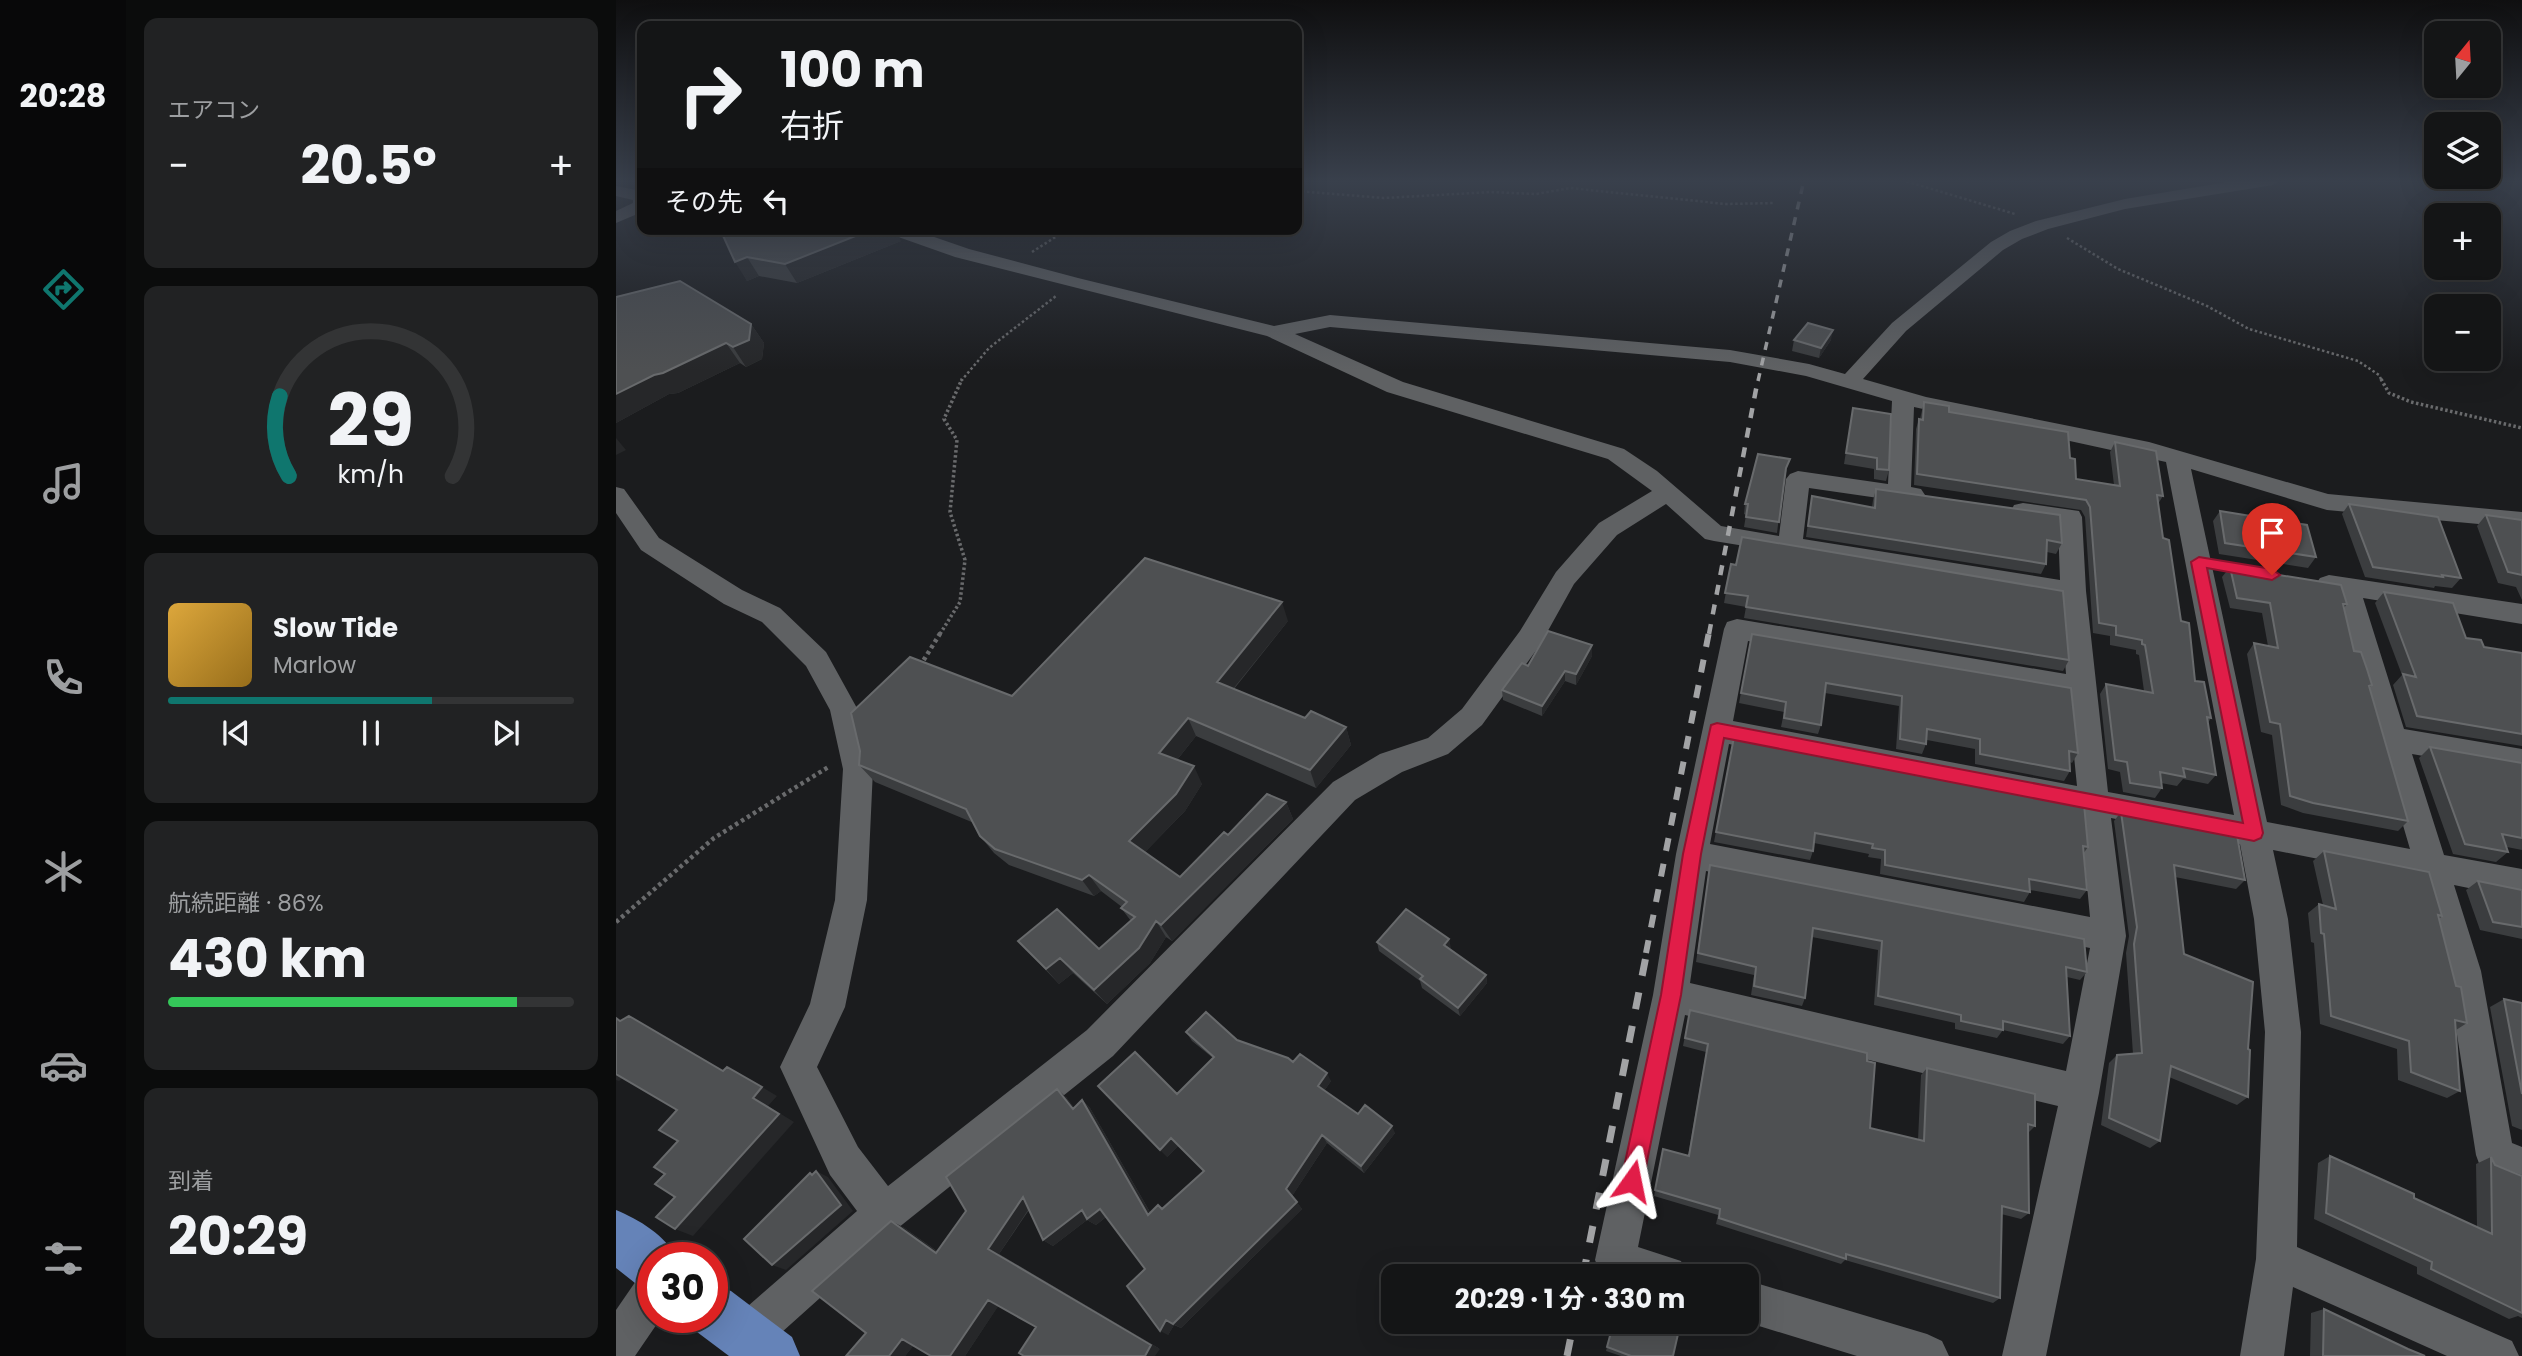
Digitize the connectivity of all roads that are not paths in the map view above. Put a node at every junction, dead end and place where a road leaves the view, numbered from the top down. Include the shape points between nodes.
1 (934, 243) edge
2 (2003, 243) edge
3 (1274, 332) junction
4 (1848, 383) junction
5 (1903, 398) junction
6 (2177, 459) junction
7 (1668, 493) junction
8 (1899, 493) junction
9 (616, 495) edge
10 (1939, 499) edge
11 (2004, 508) edge
12 (2522, 520) edge
13 (1790, 545) junction
14 (2306, 580) edge
15 (2346, 587) junction
16 (2073, 591) junction
17 (2522, 614) edge
18 (2081, 687) junction
19 (1717, 730) junction
20 (2392, 739) junction
21 (2522, 761) edge
22 (2095, 803) junction
23 (2254, 833) junction
24 (1692, 854) junction
25 (2433, 867) junction
26 (2522, 884) edge
27 (2109, 936) junction
28 (1671, 995) junction
29 (2080, 1094) junction
30 (2522, 1166) edge
31 (884, 1214) junction
32 (616, 1235) edge
33 (637, 1252) edge
34 (2276, 1259) junction
35 (1628, 1264) edge
36 (1759, 1305) edge
37 (637, 1316) edge
38 (744, 1334) edge
39 (616, 1346) edge
40 (1927, 1356) edge
41 (2024, 1356) edge
42 (2262, 1356) edge
43 (2497, 1356) edge

1 - 3 street
2 - 4 street via 1899,327
3 - 4 street via 1330,321 1730,356 1809,370
3 - 7 street via 1395,387 1616,454
4 - 5 street
5 - 6 street via 2149,449
5 - 8 street
6 - 12 street via 2326,502
6 - 23 street via 2212,564
7 - 13 street via 1714,533
7 - 31 street via 1608,529 1565,578 1530,638 1472,718 1438,746 1391,763 1344,791 1100,1043
8 - 10 street
8 - 13 street via 1798,479
9 - 31 street via 650,544 733,597 771,615 817,659 844,710 858,769 851,900 827,1007 798,1068 844,1161
11 - 16 street via 2070,517
13 - 16 street
14 - 15 street
15 - 17 street
15 - 20 street
16 - 18 street
18 - 19 street via 1737,629
18 - 22 street
19 - 22 street
19 - 24 street
20 - 21 street
20 - 25 street
22 - 23 street
22 - 27 street
23 - 25 street
23 - 34 street via 2271,919 2283,1032
24 - 27 street
24 - 28 street
25 - 26 street
25 - 30 street via 2464,971 2495,1155
27 - 29 street
28 - 29 street
28 - 35 street via 1615,1260
29 - 41 street
31 - 38 street
32 - 33 main road
34 - 42 street
34 - 43 street
36 - 40 street
37 - 39 street

